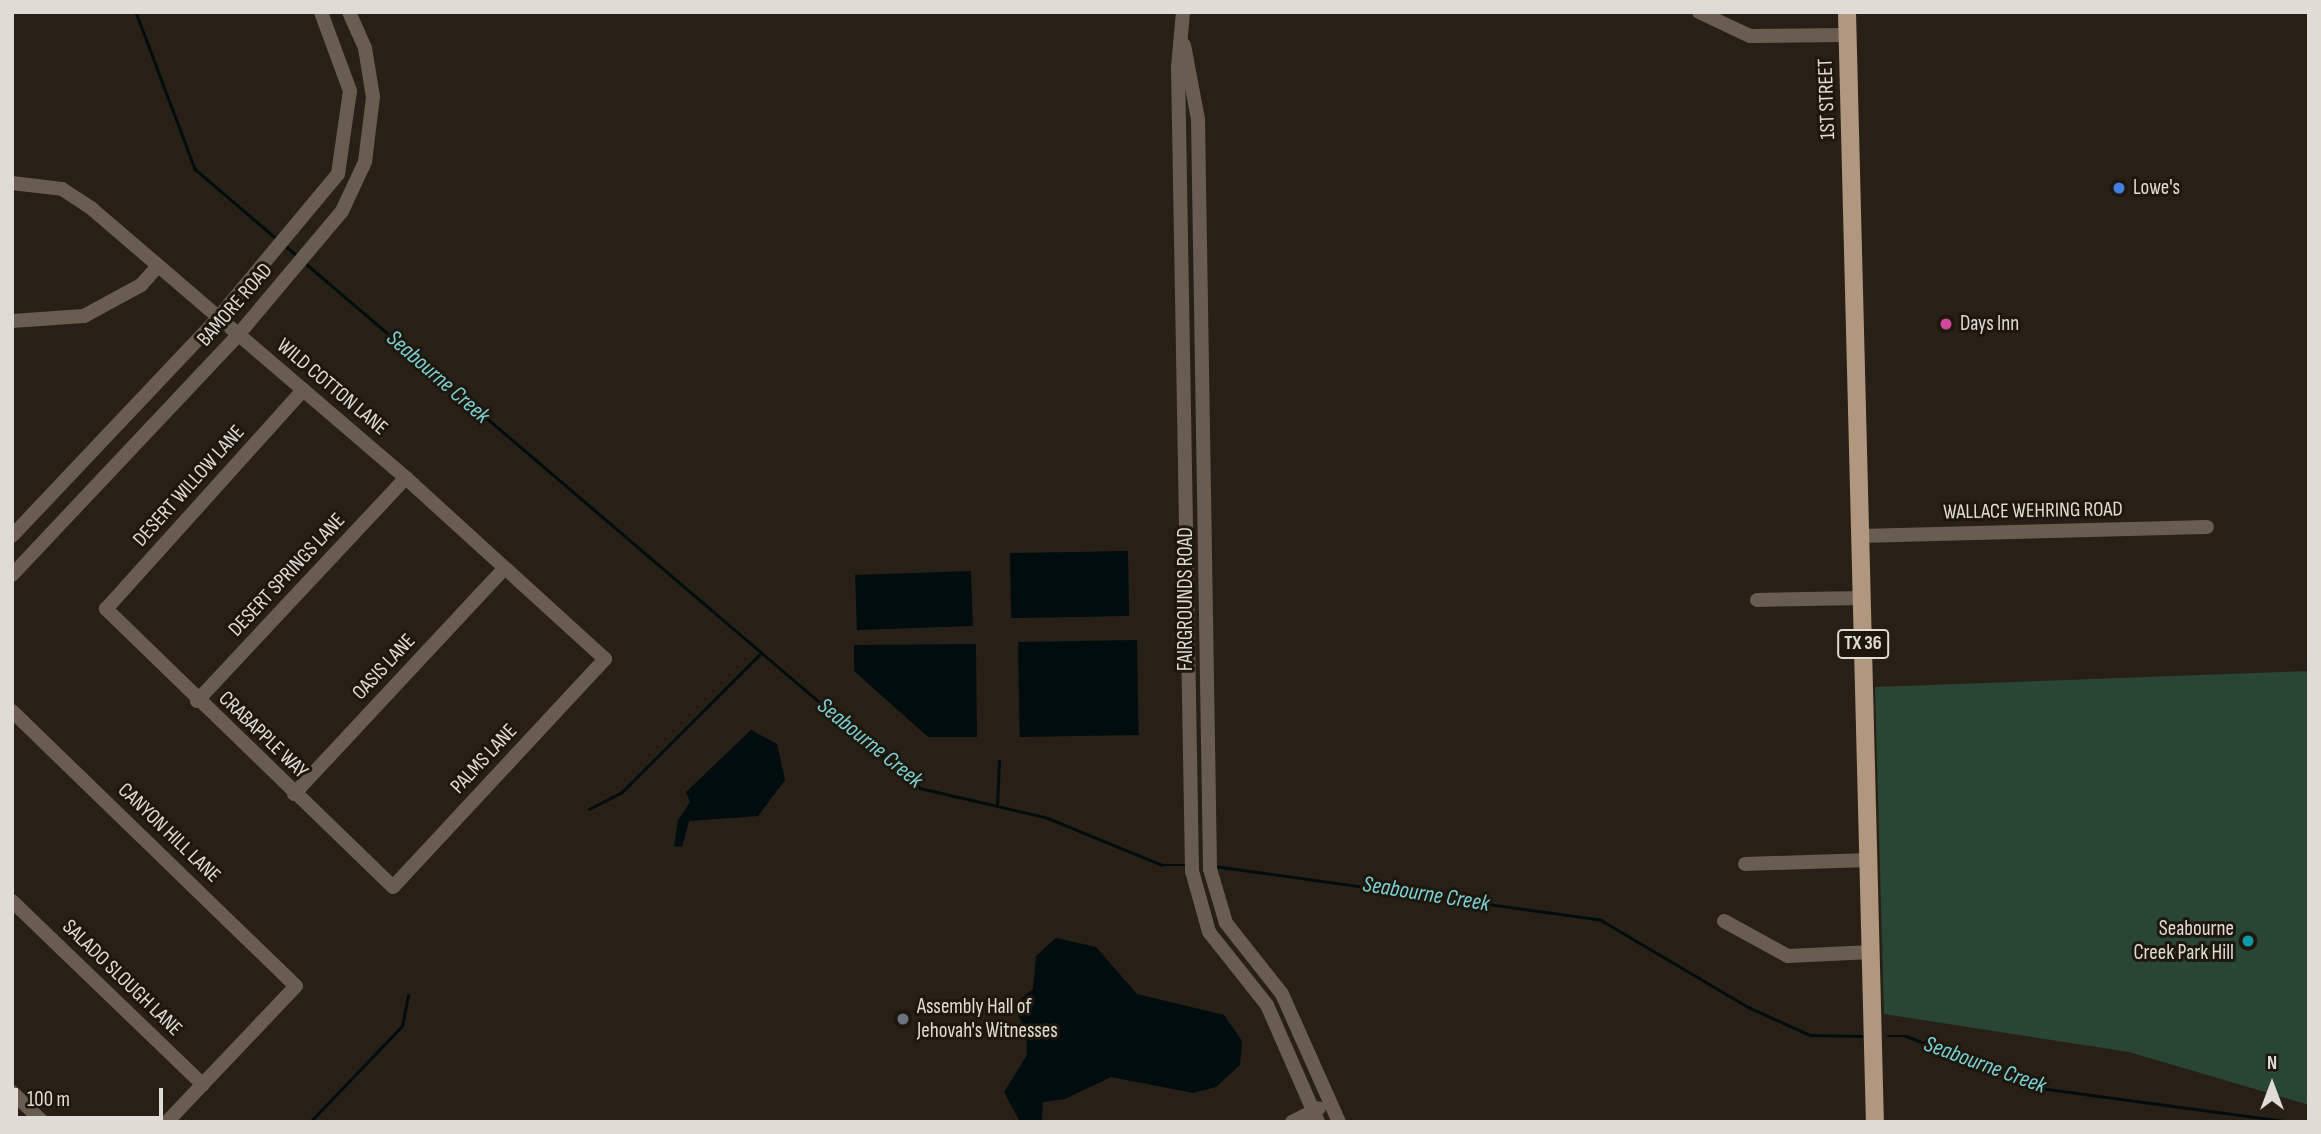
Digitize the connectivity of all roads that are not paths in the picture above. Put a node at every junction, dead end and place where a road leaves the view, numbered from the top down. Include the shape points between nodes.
1 (321, 12) edge
2 (349, 12) edge
3 (1183, 12) edge
4 (1699, 12) edge
5 (1847, 12) edge
6 (1847, 35) junction
7 (1184, 43) junction
8 (12, 183) edge
9 (157, 267) junction
10 (218, 318) junction
11 (12, 321) edge
12 (238, 335) junction
13 (303, 390) junction
14 (407, 478) junction
15 (2207, 527) dead end
16 (12, 536) edge
17 (1859, 536) junction
18 (505, 568) junction
19 (12, 575) edge
20 (1862, 598) junction
21 (1757, 600) dead end
22 (106, 609) joint
23 (605, 659) joint
24 (197, 701) junction
25 (12, 712) edge
26 (294, 794) junction
27 (1868, 860) junction
28 (1745, 864) dead end
29 (393, 887) joint
30 (12, 901) edge
31 (1724, 921) dead end
32 (1872, 952) junction
33 (203, 1085) junction
34 (12, 1092) edge
35 (1330, 1103) junction
36 (1315, 1116) edge
37 (43, 1122) edge
38 (167, 1122) edge
39 (1292, 1122) edge
40 (1339, 1122) edge
41 (1875, 1122) edge

1 - 10 street, BAMORE ROAD via 350,91 350,127 338,174
2 - 12 street, BAMORE ROAD via 370,69 372,119 365,162 329,229
3 - 7 street, FAIRGROUNDS ROAD
4 - 6 street via 1750,36
5 - 6 main road, 1ST STREET / TX 36
6 - 17 main road, 1ST STREET / TX 36
7 - 35 street, FAIRGROUNDS ROAD via 1198,119 1208,833 1216,898 1242,947 1282,994
7 - 36 street, FAIRGROUNDS ROAD via 1178,67 1190,834 1198,903 1209,932 1266,1005
8 - 9 street, WILD COTTON LANE via 62,189
9 - 10 street, WILD COTTON LANE
9 - 11 street via 141,285 84,316
10 - 12 street, WILD COTTON LANE
10 - 16 street, BAMORE ROAD
12 - 13 street, WILD COTTON LANE
12 - 19 street, BAMORE ROAD
13 - 14 street, WILD COTTON LANE
13 - 22 street, DESERT WILLOW LANE
14 - 18 street, WILD COTTON LANE
14 - 24 street, DESERT SPRINGS LANE
15 - 17 street, WALLACE WEHRING ROAD
17 - 20 main road, TX 36
18 - 23 street, WILD COTTON LANE
18 - 26 street, OASIS LANE
20 - 21 street
20 - 27 main road, TX 36
22 - 24 street, CRABAPPLE WAY
23 - 29 street, PALMS LANE
24 - 26 street, CRABAPPLE WAY
25 - 33 street, CANYON HILL LANE via 296,986
26 - 29 street, CRABAPPLE WAY
27 - 28 street
27 - 32 main road, TX 36
30 - 33 street, SALADO SLOUGH LANE
31 - 32 street via 1788,956
32 - 41 main road, TX 36
33 - 38 street
34 - 37 street
35 - 36 street
35 - 40 street, FAIRGROUNDS ROAD
36 - 39 street

